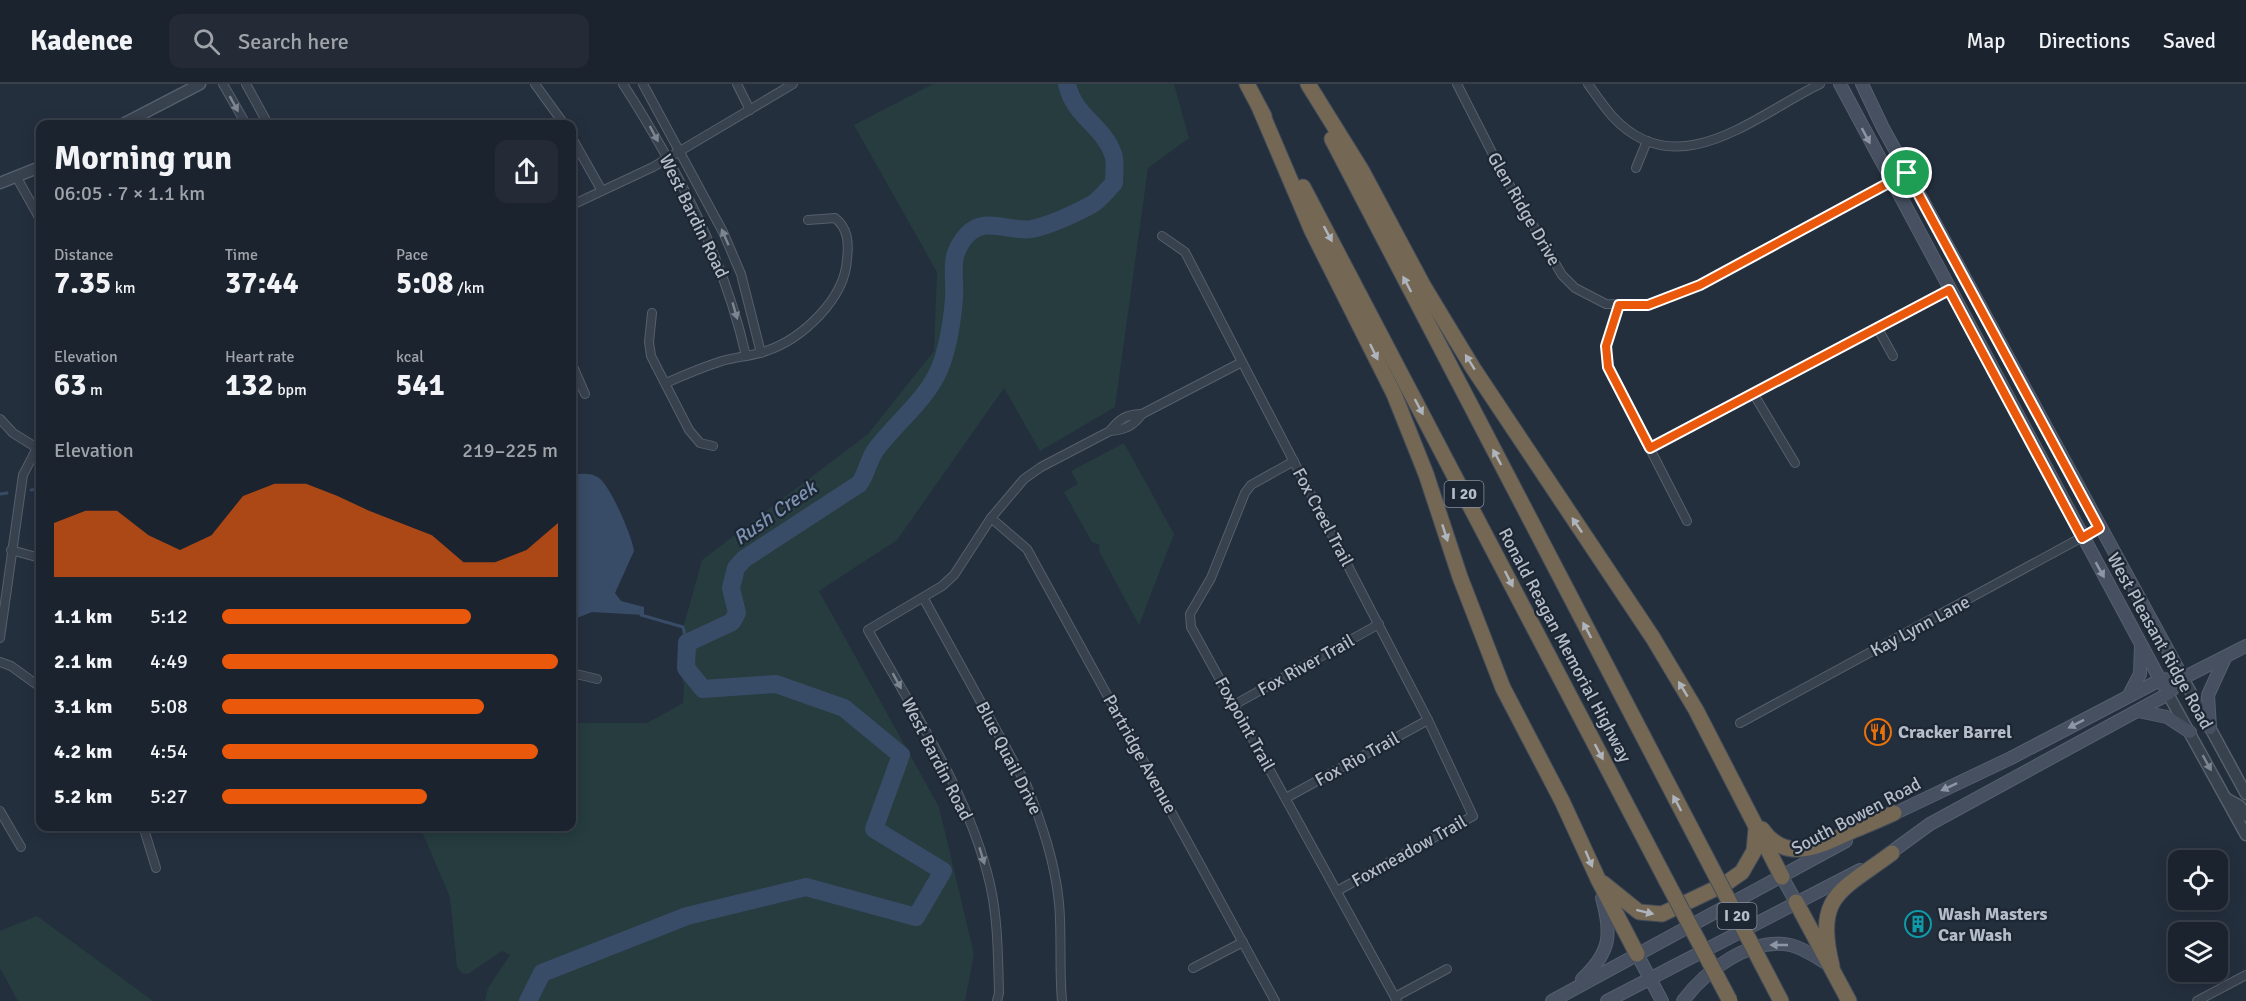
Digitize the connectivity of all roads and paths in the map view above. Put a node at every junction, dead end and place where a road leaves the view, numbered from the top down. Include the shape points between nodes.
1 (200, 84) edge
2 (223, 84) edge
3 (246, 84) edge
4 (535, 84) edge
5 (623, 84) edge
6 (643, 84) edge
7 (738, 84) edge
8 (793, 84) edge
9 (1247, 84) edge
10 (1306, 84) edge
11 (1457, 84) edge
12 (1588, 84) edge
13 (1820, 84) edge
14 (1840, 84) edge
15 (1862, 84) edge
16 (1260, 109) junction
17 (750, 110) junction
18 (131, 120) edge
19 (244, 120) edge
20 (266, 120) edge
21 (561, 120) edge
22 (1647, 141) junction
23 (576, 145) edge
24 (681, 150) junction
25 (666, 158) junction
26 (1636, 168) dead end
27 (36, 169) edge
28 (1907, 173) junction
29 (17, 178) junction
30 (0, 183) edge
31 (1891, 183) junction
32 (602, 191) junction
33 (576, 203) edge
34 (36, 212) edge
35 (808, 220) dead end
36 (1162, 236) dead end
37 (1949, 290) junction
38 (1619, 305) junction
39 (652, 313) dead end
40 (1877, 327) junction
41 (761, 352) junction
42 (746, 356) junction
43 (1893, 356) dead end
44 (1242, 362) junction
45 (576, 373) edge
46 (666, 383) junction
47 (1753, 393) junction
48 (585, 394) dead end
49 (0, 419) edge
50 (36, 444) edge
51 (713, 446) dead end
52 (1650, 448) junction
53 (36, 451) edge
54 (1294, 461) junction
55 (1794, 463) dead end
56 (991, 518) junction
57 (1687, 521) dead end
58 (2099, 528) junction
59 (2082, 538) junction
60 (11, 550) junction
61 (36, 557) edge
62 (924, 599) junction
63 (1379, 624) junction
64 (0, 638) edge
65 (2141, 645) junction
66 (2246, 646) edge
67 (2225, 657) junction
68 (0, 662) edge
69 (576, 674) edge
70 (2183, 678) junction
71 (597, 679) dead end
72 (2160, 680) junction
73 (36, 684) edge
74 (2168, 694) junction
75 (2128, 697) junction
76 (1234, 705) junction
77 (2138, 711) junction
78 (1428, 720) junction
79 (1740, 723) dead end
80 (2210, 728) junction
81 (2190, 732) junction
82 (2002, 762) junction
83 (2014, 778) junction
84 (2246, 794) edge
85 (1286, 798) junction
86 (2227, 799) junction
87 (1746, 805) junction
88 (1470, 807) joint
89 (0, 811) edge
90 (1893, 813) junction
91 (2246, 816) edge
92 (1756, 827) junction
93 (145, 831) edge
94 (2246, 835) edge
95 (21, 847) dead end
96 (1892, 853) junction
97 (156, 868) dead end
98 (1782, 877) junction
99 (1598, 879) junction
100 (1336, 891) junction
101 (1796, 902) junction
102 (1243, 942) junction
103 (1637, 954) junction
104 (1832, 966) junction
105 (1193, 968) dead end
106 (1447, 969) dead end
107 (2246, 975) edge
108 (1650, 979) junction
109 (1571, 990) junction
110 (1396, 999) edge
111 (997, 1001) edge
112 (1062, 1001) edge
113 (1275, 1001) edge
114 (1552, 1001) edge
115 (1607, 1001) edge
116 (1662, 1001) edge
117 (1683, 1001) edge
118 (1730, 1001) edge
119 (1781, 1001) edge
120 (1849, 1001) edge
121 (2197, 1001) edge

1 - 18 street
2 -> 19 street
3 - 20 street
4 - 21 street
5 -> 25 street, West Bardin Road
6 - 24 street, West Bardin Road
7 - 17 street
8 - 17 street
9 - 16 highway, Ronald Reagan Memorial Highway / I 20
87 -> 10 highway via 1684,689 1473,368 1362,171
119 -> 10 highway, Ronald Reagan Memorial Highway / I 20, bridge
11 - 38 street, Glen Ridge Drive via 1498,165 1562,275 1592,298
12 - 22 street via 1614,118
13 - 22 street via 1712,141 1690,148 1671,148
14 -> 31 main road, West Pleasant Ridge Road
15 - 28 main road, West Pleasant Ridge Road
16 -> 99 highway via 1312,231 1394,394 1503,687
16 -> 118 highway, Ronald Reagan Memorial Highway / I 20, bridge
17 - 24 street
22 - 26 street
23 - 32 street
24 - 25 street
41 -> 24 street, West Bardin Road via 741,274
25 - 32 street
25 -> 42 street, West Bardin Road via 709,239 727,283
27 - 29 street
28 - 31 street, Glen Ridge Drive
28 - 58 main road, West Pleasant Ridge Road
29 - 30 street
29 - 34 street
31 - 37 main road, West Pleasant Ridge Road
31 - 38 street, Glen Ridge Drive via 1700,285 1648,305
32 - 33 street
35 - 41 street via 828,217 841,223 849,244 847,265 837,291 807,327
36 - 44 street, Fox Creel Trail via 1185,252
37 - 40 street
37 - 59 main road, West Pleasant Ridge Road
38 - 52 street via 1606,346 1608,367
39 - 46 street via 651,356
40 - 43 street
40 - 47 street
41 - 42 street
42 - 46 street
44 - 54 street, Fox Creel Trail
44 - 56 street via 1142,414 1122,430 1110,431 1029,475
45 - 48 street
46 - 51 street via 689,430 700,443
47 - 52 street
47 - 55 street
49 - 50 street via 13,433
52 - 57 street
53 - 60 street via 23,476
54 - 63 street, Fox Creel Trail
54 - 76 street, Foxpoint Trail via 1251,485 1211,578 1190,614 1191,627
56 - 62 street via 954,575
56 - 102 street, Partridge Avenue via 1026,549
58 - 59 street, Kay Lynn Lane
58 - 70 main road, West Pleasant Ridge Road
59 -> 65 main road, West Pleasant Ridge Road
59 - 79 street, Kay Lynn Lane
60 - 61 street
60 - 64 street
62 -> 111 street, West Bardin Road via 868,630 968,814 991,885
62 - 112 street, Blue Quail Drive via 1027,786 1040,819 1059,903
63 - 76 street, Fox River Trail
63 - 78 street, Fox Creel Trail
65 - 72 main road, West Pleasant Ridge Road
65 - 75 main road via 2140,674
66 - 67 main road, South Bowen Road
67 - 70 main road, South Bowen Road
67 - 80 main road via 2208,695
68 - 73 street
69 - 71 street
70 - 72 main road, South Bowen Road
70 - 74 main road, South Bowen Road
70 - 80 street, West Pleasant Ridge Road
72 - 74 main road, West Pleasant Ridge Road
72 - 75 main road, South Bowen Road
74 - 77 main road, South Bowen Road
74 - 81 street, West Pleasant Ridge Road
75 -> 82 main road, South Bowen Road
76 - 85 street, Foxpoint Trail
77 - 81 main road via 2168,717
77 - 83 main road, South Bowen Road
78 - 85 street, Fox Rio Trail
78 - 88 street, Fox Creel Trail
80 - 84 street, West Pleasant Ridge Road
81 -> 86 street, West Pleasant Ridge Road
82 - 83 main road
82 -> 90 main road, South Bowen Road
83 - 96 main road, South Bowen Road via 1930,824
85 - 100 street, Foxpoint Trail
86 - 91 street via 2240,806
86 - 94 street, West Pleasant Ridge Road
87 - 90 highway via 1769,839 1798,851 1815,848
87 - 92 highway
88 - 100 street, Foxmeadow Trail via 1473,816
89 - 95 street
90 - 98 main road, South Bowen Road
92 - 98 highway
99 -> 92 highway via 1639,912 1662,914 1742,872 1754,851
93 - 97 street
96 - 101 main road, South Bowen Road
96 - 104 highway via 1846,886 1832,902 1825,929
98 - 101 main road
98 - 103 main road, South Bowen Road
99 - 103 highway
99 - 109 main road via 1609,923 1604,953
100 - 110 street, Foxpoint Trail
101 - 104 highway
101 - 108 main road, South Bowen Road
102 - 105 street
102 - 113 street, Partridge Avenue
103 - 108 main road
103 - 109 main road, South Bowen Road
104 -> 117 main road via 1790,945 1770,944 1725,962 1700,980
104 - 120 highway
106 - 110 street
107 - 121 street
108 - 115 main road, South Bowen Road
108 - 116 main road
109 - 114 main road, South Bowen Road

